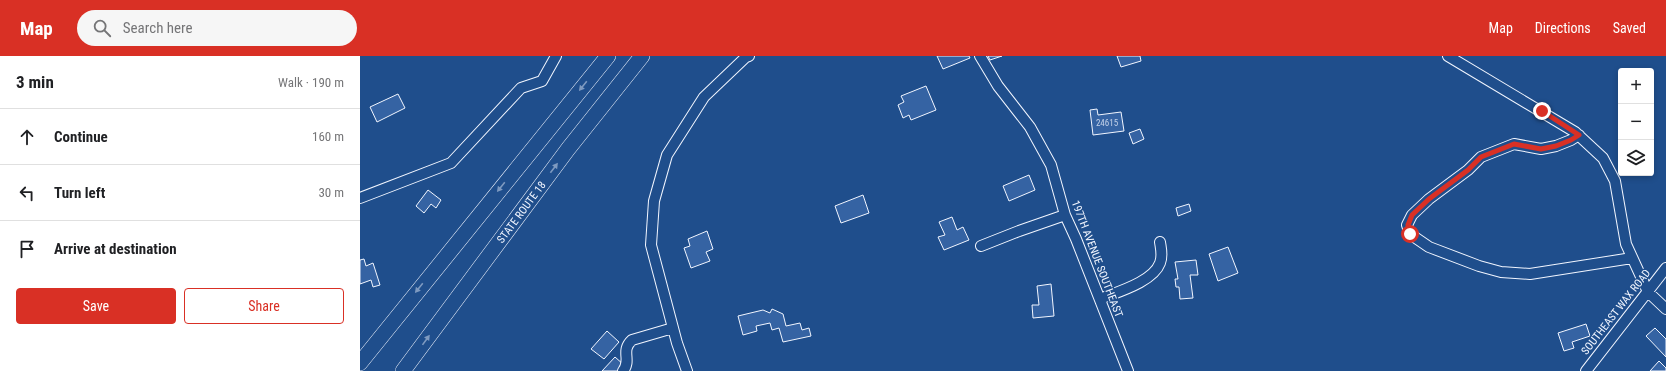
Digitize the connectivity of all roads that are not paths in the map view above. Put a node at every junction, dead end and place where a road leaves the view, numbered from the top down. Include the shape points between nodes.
1 (556, 56) edge
2 (608, 56) edge
3 (642, 56) edge
4 (749, 56) edge
5 (980, 56) edge
6 (1448, 56) edge
7 (1579, 135) junction
8 (360, 198) edge
9 (1065, 216) junction
10 (1160, 242) dead end
11 (981, 246) dead end
12 (1632, 258) junction
13 (1666, 268) edge
14 (1648, 292) junction
15 (1100, 299) junction
16 (1666, 309) edge
17 (672, 328) junction
18 (360, 363) edge
19 (403, 371) edge
20 (623, 371) edge
21 (687, 371) edge
22 (1128, 371) edge
23 (1586, 371) edge

1 - 8 street via 542,81 521,88 451,163
2 -> 18 highway
19 -> 3 highway, STATE ROUTE 18 via 568,149
4 - 17 street via 704,97 667,155 654,201 651,245
5 - 9 street, 197TH AVENUE SOUTHEAST via 1046,154 1056,179
6 - 7 street
7 - 12 street via 1603,158 1615,181 1626,244
7 - 12 street via 1556,146 1541,149 1514,144 1481,157 1412,215 1408,225 1410,234 1429,247 1501,272 1530,274
9 - 11 street
9 - 15 street, 197TH AVENUE SOUTHEAST
10 - 15 street via 1160,264 1150,276
12 - 14 street
13 - 14 street, SOUTHEAST WAX ROAD
14 - 16 street
14 - 23 street, SOUTHEAST WAX ROAD
15 - 22 street, 197TH AVENUE SOUTHEAST
17 - 20 street via 632,340 625,350 627,362
17 - 21 street

